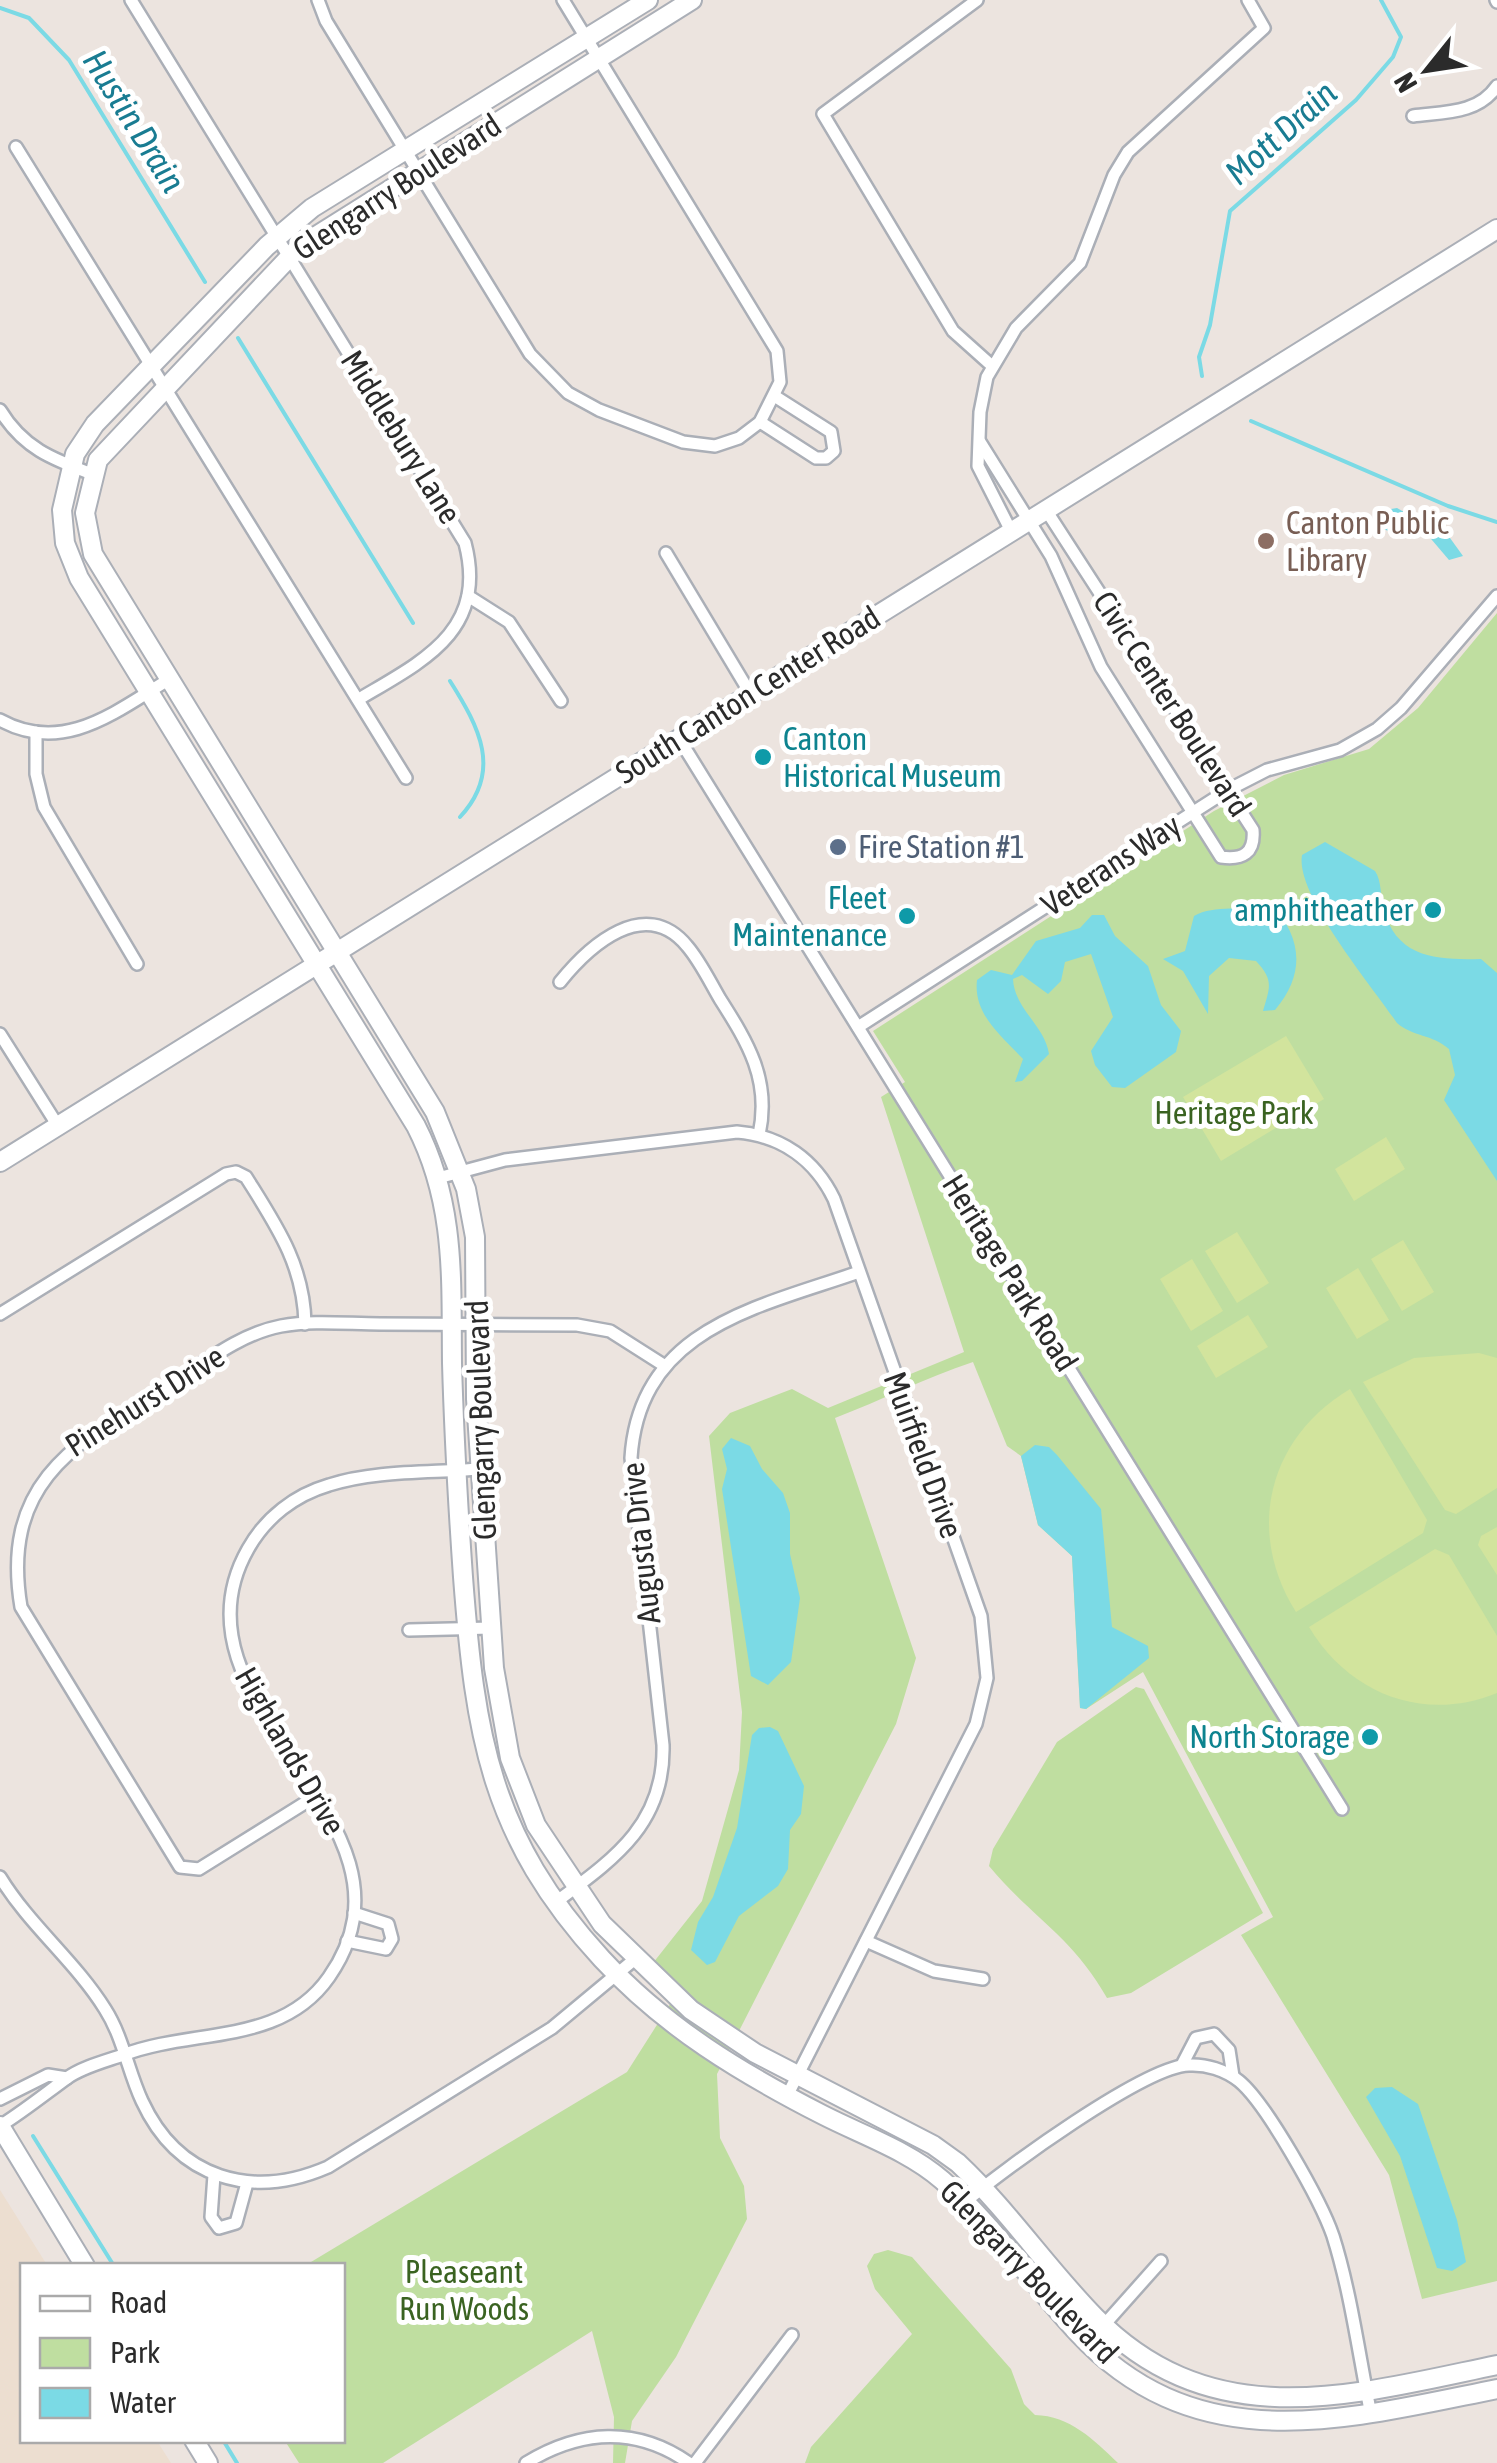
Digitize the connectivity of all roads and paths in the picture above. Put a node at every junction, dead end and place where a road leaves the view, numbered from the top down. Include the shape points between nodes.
1 (131, 0) edge
2 (318, 0) edge
3 (564, 0) edge
4 (648, 0) edge
5 (692, 0) edge
6 (976, 0) edge
7 (1248, 0) edge
8 (586, 38) junction
9 (599, 58) junction
10 (1497, 86) edge
11 (1413, 116) dead end
12 (16, 147) dead end
13 (405, 150) junction
14 (417, 170) junction
15 (1497, 229) edge
16 (277, 236) junction
17 (290, 256) junction
18 (152, 365) junction
19 (991, 365) junction
20 (165, 385) junction
21 (776, 398) junction
22 (0, 410) edge
23 (760, 422) junction
24 (980, 442) junction
25 (70, 466) junction
26 (92, 474) junction
27 (1046, 510) junction
28 (1028, 520) junction
29 (1011, 531) junction
30 (666, 553) dead end
31 (104, 576) junction
32 (84, 588) junction
33 (468, 596) junction
34 (1497, 596) edge
35 (168, 680) junction
36 (149, 692) junction
37 (750, 693) junction
38 (359, 699) junction
39 (561, 700) dead end
40 (0, 720) edge
41 (199, 730) junction
42 (36, 732) junction
43 (678, 737) junction
44 (179, 742) junction
45 (406, 778) dead end
46 (1228, 790) junction
47 (1193, 812) junction
48 (277, 857) junction
49 (258, 869) junction
50 (336, 952) junction
51 (138, 964) dead end
52 (317, 965) junction
53 (560, 982) dead end
54 (858, 1027) junction
55 (0, 1034) edge
56 (422, 1091) junction
57 (402, 1103) junction
58 (58, 1126) junction
59 (758, 1134) junction
60 (0, 1162) edge
61 (460, 1171) junction
62 (438, 1178) junction
63 (860, 1272) junction
64 (0, 1314) edge
65 (305, 1324) junction
66 (452, 1324) junction
67 (476, 1324) junction
68 (665, 1366) junction
69 (479, 1469) junction
70 (455, 1471) junction
71 (8, 1526) edge
72 (491, 1628) junction
73 (409, 1630) dead end
74 (468, 1630) junction
75 (510, 1758) junction
76 (487, 1764) junction
77 (316, 1796) junction
78 (1342, 1809) dead end
79 (0, 1878) edge
80 (574, 1888) junction
81 (556, 1902) junction
82 (354, 1913) junction
83 (866, 1940) junction
84 (347, 1941) junction
85 (634, 1959) junction
86 (618, 1975) junction
87 (983, 1979) dead end
88 (125, 2054) junction
89 (1182, 2066) junction
90 (798, 2076) junction
91 (1232, 2076) junction
92 (68, 2078) junction
93 (787, 2096) junction
94 (0, 2099) edge
95 (0, 2126) edge
96 (214, 2174) junction
97 (247, 2183) junction
98 (982, 2187) junction
99 (964, 2203) junction
100 (1162, 2261) dead end
101 (83, 2263) edge
102 (1104, 2326) junction
103 (792, 2335) dead end
104 (1088, 2343) junction
105 (1497, 2365) edge
106 (1497, 2389) edge
107 (1366, 2392) junction
108 (1370, 2414) junction
109 (526, 2463) edge
110 (692, 2463) edge

1 - 16 street, Middlebury Lane
2 - 13 street
3 - 8 street
4 - 8 street, Glengarry Boulevard
5 - 9 street, Glengarry Boulevard
6 - 19 street via 824,114 953,331
7 - 19 street via 1264,28 1128,152 1080,263 1016,328
8 - 9 street
8 - 13 street, Glengarry Boulevard
9 - 14 street, Glengarry Boulevard
9 - 21 street via 772,337 780,367
10 - 11 street via 1468,109
12 - 18 street
13 - 14 street
13 - 16 street, Glengarry Boulevard
14 - 17 street, Glengarry Boulevard
14 - 23 street via 548,376 583,402 697,446 739,438
15 - 27 street, South Canton Center Road
16 - 17 street, Middlebury Lane
16 - 18 street, Glengarry Boulevard
17 - 20 street, Glengarry Boulevard
17 - 33 street, Middlebury Lane via 458,530 469,560
18 - 20 street
18 - 25 street, Glengarry Boulevard via 95,424
19 - 24 street
20 - 26 street, Glengarry Boulevard via 111,441
20 - 38 street
21 - 23 street
21 - 23 street via 831,432 834,451 816,458
22 - 25 street via 25,442
24 - 28 street, Civic Center Boulevard
24 - 29 street via 985,487
25 - 26 street
25 - 32 street, Glengarry Boulevard via 63,531
26 - 31 street, Glengarry Boulevard via 86,532
27 - 28 street, South Canton Center Road
27 - 46 street, Civic Center Boulevard
28 - 29 street, South Canton Center Road
28 - 47 street, Civic Center Boulevard via 1101,667
29 - 37 street, South Canton Center Road
30 - 37 street
31 - 32 street
31 - 35 street, Glengarry Boulevard
32 - 36 street, Glengarry Boulevard
33 - 38 street via 456,628 434,652
33 - 39 street via 510,622
34 - 46 street, Veterans Way via 1377,729 1340,750 1266,770
35 - 36 street
35 - 41 street, Glengarry Boulevard
36 - 42 street via 85,728
36 - 44 street, Glengarry Boulevard
37 - 43 street, South Canton Center Road
38 - 45 street
40 - 42 street
41 - 44 street
41 - 48 street, Glengarry Boulevard
42 - 51 street via 44,808
43 - 50 street, South Canton Center Road
43 - 54 street, Heritage Park Road
44 - 49 street, Glengarry Boulevard
46 - 47 street, Veterans Way
46 - 47 street, Civic Center Boulevard via 1253,830 1249,853 1221,857
47 - 54 street, Veterans Way
48 - 49 street
48 - 50 street, Glengarry Boulevard
49 - 52 street, Glengarry Boulevard
50 - 52 street, South Canton Center Road
50 - 56 street, Glengarry Boulevard
52 - 57 street, Glengarry Boulevard
52 - 58 street, South Canton Center Road
53 - 59 street via 595,944 621,928 650,926 678,938 756,1062 764,1100
54 - 78 street, Heritage Park Road
55 - 58 street
56 - 57 street
56 - 61 street, Glengarry Boulevard
57 - 62 street, Glengarry Boulevard
58 - 60 street, South Canton Center Road
59 - 61 street, Muirfield Drive via 718,1132
59 - 63 street, Muirfield Drive via 794,1150 821,1176
61 - 62 street, Muirfield Drive
61 - 67 street, Glengarry Boulevard via 475,1238
62 - 66 street, Glengarry Boulevard via 452,1247
63 - 68 street, Augusta Drive via 719,1322
63 - 83 street, Muirfield Drive via 981,1616 988,1660 976,1724
64 - 65 street via 236,1172 246,1177 288,1245 302,1283
65 - 66 street, Pinehurst Drive
65 - 71 street, Pinehurst Drive via 243,1338 68,1447
66 - 67 street, Pinehurst Drive
66 - 70 street, Glengarry Boulevard
67 - 68 street, Pinehurst Drive via 598,1328 632,1341
67 - 69 street, Glengarry Boulevard
68 - 80 street, Augusta Drive via 641,1408 631,1458 662,1778 636,1838
69 - 70 street, Highlands Drive
69 - 72 street, Glengarry Boulevard
70 - 74 street, Glengarry Boulevard
70 - 77 street, Highlands Drive via 350,1480 313,1490 268,1521 240,1563 230,1613 236,1659
71 - 77 street, Pinehurst Drive via 25,1618 180,1866 199,1869
72 - 74 street
72 - 75 street, Glengarry Boulevard
73 - 74 street
74 - 76 street, Glengarry Boulevard
75 - 76 street
75 - 80 street, Glengarry Boulevard via 536,1825
76 - 81 street, Glengarry Boulevard via 516,1836
77 - 82 street, Highlands Drive via 348,1855
79 - 88 street via 102,2003
80 - 81 street, Augusta Drive
80 - 85 street, Glengarry Boulevard
81 - 86 street, Glengarry Boulevard
82 - 84 street, Highlands Drive
82 - 84 street via 388,1924 392,1939 386,1949
83 - 87 street via 934,1971
83 - 90 street, Muirfield Drive
84 - 88 street, Highlands Drive via 321,1987 279,2020 244,2032 174,2038
85 - 86 street
85 - 90 street, Glengarry Boulevard via 719,2032
86 - 93 street, Glengarry Boulevard via 706,2050
86 - 97 street via 552,2028 328,2167 289,2180
88 - 92 street, Highlands Drive
88 - 96 street via 160,2130
89 - 91 street
89 - 91 street via 1196,2038 1214,2034 1229,2050
89 - 98 street via 1156,2074
90 - 93 street, Muirfield Drive
90 - 98 street, Glengarry Boulevard via 934,2146
91 - 107 street via 1255,2099 1326,2218
92 - 94 street, Highlands Drive via 48,2075
92 - 95 street, Highlands Drive
93 - 99 street, Glengarry Boulevard via 921,2165
95 - 101 street
96 - 97 street
96 - 97 street via 211,2217 219,2228 236,2223
98 - 99 street
98 - 102 street, Glengarry Boulevard
99 - 104 street, Glengarry Boulevard
100 - 102 street
102 - 104 street
102 - 107 street, Glengarry Boulevard via 1162,2367 1226,2392 1293,2400
103 - 110 street
104 - 108 street, Glengarry Boulevard via 1150,2387 1218,2414 1293,2424
105 - 107 street, Glengarry Boulevard
106 - 108 street, Glengarry Boulevard
107 - 108 street
109 - 110 street via 562,2443 604,2435 654,2442

